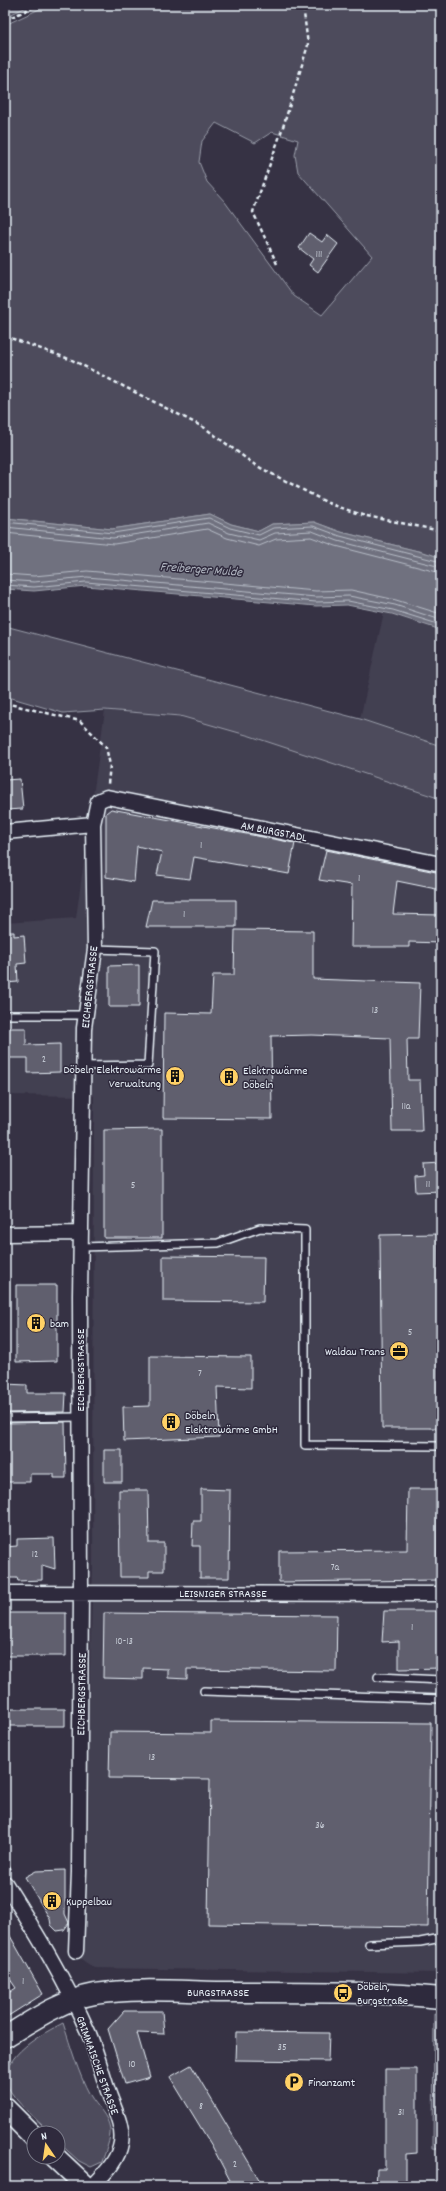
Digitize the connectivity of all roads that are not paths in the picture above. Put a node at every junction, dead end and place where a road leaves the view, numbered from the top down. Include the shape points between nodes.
1 (107, 797) joint
2 (93, 824) junction
3 (5, 832) edge
4 (441, 864) edge
5 (94, 949) junction
6 (5, 1015) edge
7 (84, 1015) junction
8 (83, 1066) junction
9 (5, 1234) edge
10 (81, 1240) junction
11 (80, 1417) junction
12 (5, 1418) edge
13 (441, 1446) edge
14 (82, 1592) junction
15 (5, 1593) edge
16 (441, 1594) edge
17 (378, 1678) dead end
18 (441, 1680) edge
19 (204, 1691) dead end
20 (441, 1699) edge
21 (5, 1883) edge
22 (441, 1938) edge
23 (369, 1944) dead end
24 (76, 1951) dead end
25 (441, 1998) edge
26 (73, 2000) junction
27 (5, 2037) edge
28 (5, 2108) edge
29 (26, 2129) edge
30 (64, 2165) edge
31 (86, 2186) edge
32 (93, 2186) edge

1 - 2 street, EICHBERGSTRASSE via 98,801
1 - 4 street, AM BURGSTADL
2 - 3 street
2 - 5 street, EICHBERGSTRASSE
5 - 7 street, EICHBERGSTRASSE
5 - 8 lane via 155,951 148,1065
6 - 7 lane
7 - 8 street, EICHBERGSTRASSE
8 - 10 street, EICHBERGSTRASSE
9 - 10 street
10 - 11 street, EICHBERGSTRASSE
10 - 13 lane via 218,1243 260,1228 305,1230 305,1445
11 - 12 lane
11 - 14 street, EICHBERGSTRASSE
14 - 15 street, LEISNIGER STRASSE
14 - 16 street, LEISNIGER STRASSE
14 - 24 street, EICHBERGSTRASSE
17 - 18 lane
19 - 20 lane
21 - 26 street, GRIMMAISCHE STRASSE
22 - 23 lane via 420,1942
25 - 26 main road, BURGSTRASSE via 295,1992 128,1991 95,1994
26 - 27 main road, BURGSTRASSE
26 - 32 street, GRIMMAISCHE STRASSE via 89,2035 121,2131 117,2156
28 - 29 main road
30 - 31 main road

